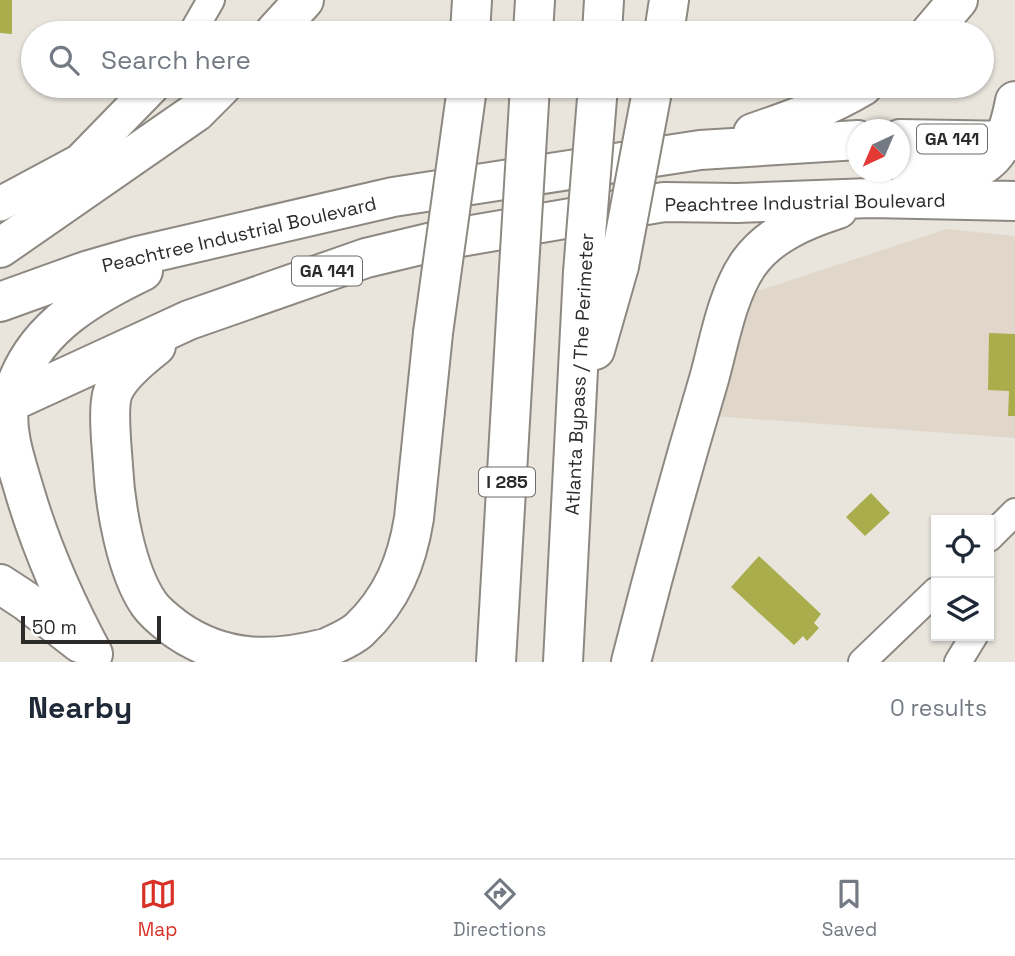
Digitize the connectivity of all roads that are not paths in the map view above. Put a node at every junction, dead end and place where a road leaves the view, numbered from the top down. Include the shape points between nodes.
1 (211, 0) edge
2 (304, 0) edge
3 (472, 0) edge
4 (535, 0) edge
5 (604, 0) edge
6 (669, 0) edge
7 (958, 0) edge
8 (199, 21) edge
9 (285, 21) edge
10 (471, 21) edge
11 (534, 21) edge
12 (603, 21) edge
13 (666, 21) edge
14 (940, 21) edge
15 (140, 98) edge
16 (210, 98) edge
17 (465, 98) edge
18 (529, 98) edge
19 (598, 98) edge
20 (650, 98) edge
21 (843, 98) edge
22 (1015, 101) edge
23 (910, 139) edge
24 (847, 140) edge
25 (1010, 141) edge
26 (700, 150) junction
27 (871, 198) junction
28 (1015, 201) edge
29 (664, 202) junction
30 (0, 204) edge
31 (211, 238) junction
32 (0, 248) edge
33 (601, 269) junction
34 (0, 302) edge
35 (189, 320) junction
36 (5, 405) edge
37 (1015, 512) edge
38 (994, 533) edge
39 (0, 584) edge
40 (931, 596) edge
41 (971, 641) edge
42 (97, 658) edge
43 (272, 662) edge
44 (272, 662) edge
45 (496, 662) edge
46 (563, 662) edge
47 (631, 662) edge
48 (862, 662) edge
49 (958, 662) edge

1 - 8 street
2 - 9 highway
3 - 10 highway
4 - 11 highway
5 - 12 highway
6 - 13 highway
7 - 14 highway
15 - 30 main road via 80,161
16 - 32 highway
17 - 43 highway, bridge via 410,546 389,595 357,631 304,657
18 - 45 highway, I 285, bridge
19 - 33 highway, Atlanta Bypass / The Perimeter, bridge
20 - 33 highway, bridge
21 - 26 highway
22 - 25 highway
23 - 25 highway, GA 141
24 - 26 highway, Peachtree Industrial Boulevard
25 - 29 highway via 981,166 958,176 749,184
26 - 31 highway, Peachtree Industrial Boulevard via 393,197
27 - 28 highway, Peachtree Industrial Boulevard / GA 141
27 - 29 highway, Peachtree Industrial Boulevard / GA 141
27 - 47 highway via 783,232 758,252 739,279
29 - 35 highway, Peachtree Industrial Boulevard / GA 141 via 437,241 366,258
31 - 34 highway, Peachtree Industrial Boulevard via 86,271
31 - 36 highway via 122,281 58,322 31,353
33 - 46 highway, Atlanta Bypass / The Perimeter via 576,416
35 - 36 highway, Peachtree Industrial Boulevard / GA 141
35 - 44 highway, bridge via 133,364 113,392 114,481 130,561 151,606 190,640 227,657
36 - 42 highway via 34,525 57,583
37 - 38 street
39 - 42 highway
40 - 48 street
41 - 49 street

